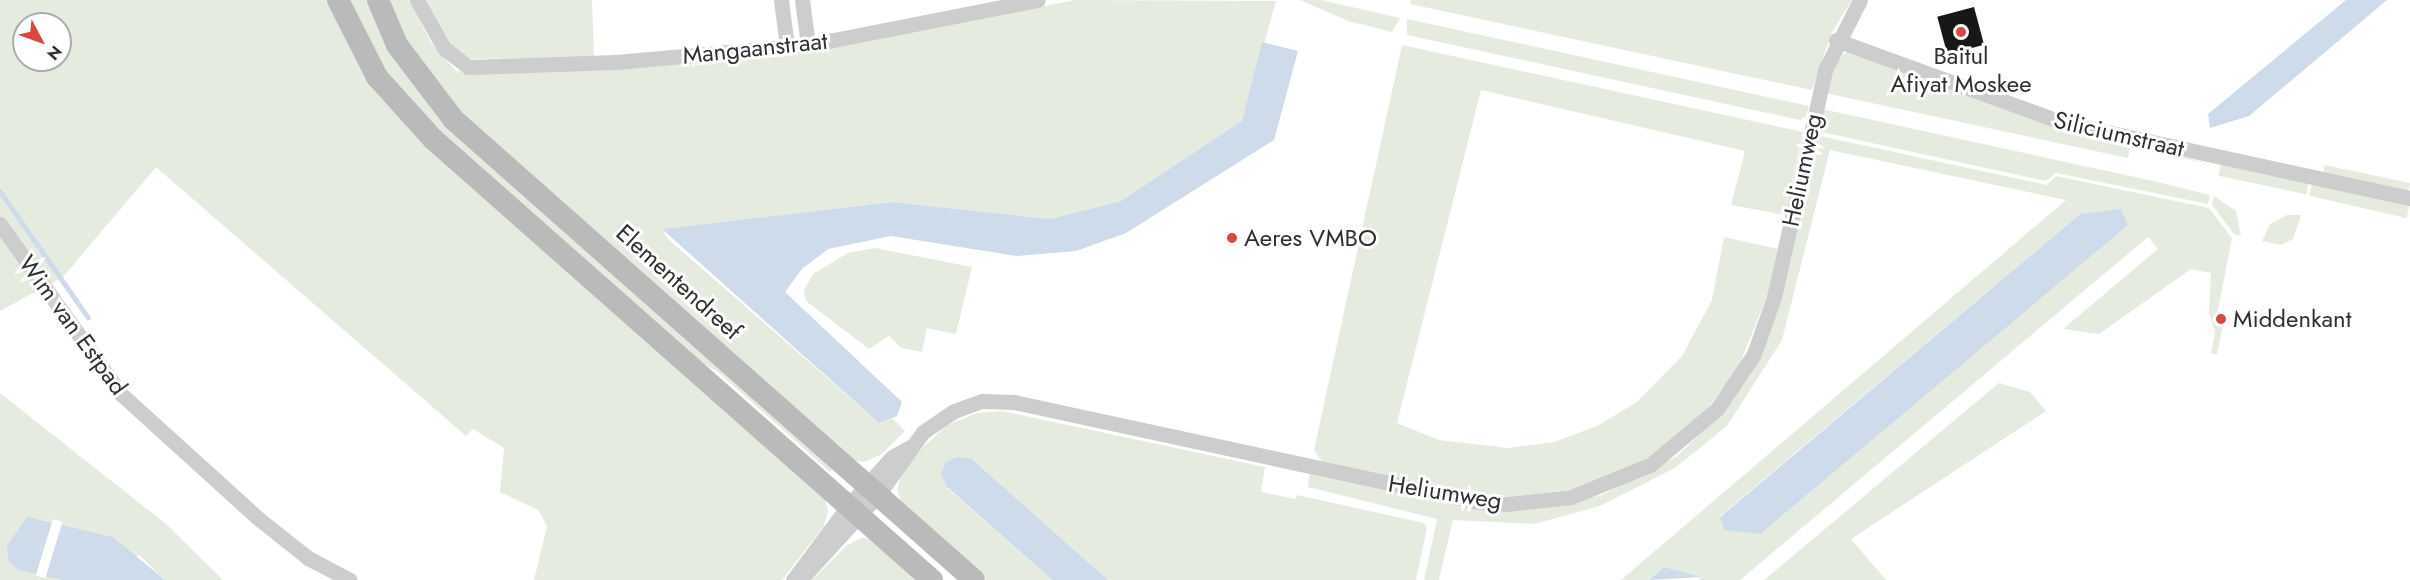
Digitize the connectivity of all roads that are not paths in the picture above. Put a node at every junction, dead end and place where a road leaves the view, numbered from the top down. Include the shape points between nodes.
1 (338, 0) edge
2 (378, 0) edge
3 (417, 0) edge
4 (781, 0) edge
5 (802, 0) edge
6 (1038, 0) edge
7 (1860, 0) edge
8 (1836, 40) junction
9 (808, 45) junction
10 (787, 46) junction
11 (2410, 198) edge
12 (0, 224) edge
13 (873, 490) junction
14 (855, 511) junction
15 (350, 580) edge
16 (793, 580) edge
17 (800, 580) edge
18 (932, 580) edge
19 (974, 580) edge

1 - 14 main road via 363,54 403,110
2 - 13 main road, Elementendreef via 398,45 454,120
3 - 10 street, Mangaanstraat via 444,48 468,67 616,62
4 - 10 street
5 - 9 street
6 - 9 street, Mangaanstraat
7 - 8 street, Heliumweg
8 - 11 street, Siliciumstraat via 2051,119
8 - 13 street, Heliumweg via 1810,127 1774,297 1754,354 1732,389 1690,435 1624,478 1542,502 1470,501 998,400 954,411 923,432 910,447 892,457
9 - 10 street, Mangaanstraat
12 - 15 street, Wim van Estpad via 121,394 308,558
13 - 14 street, Heliumweg
13 - 19 main road, Elementendreef
14 - 16 street
14 - 17 street
14 - 18 main road

